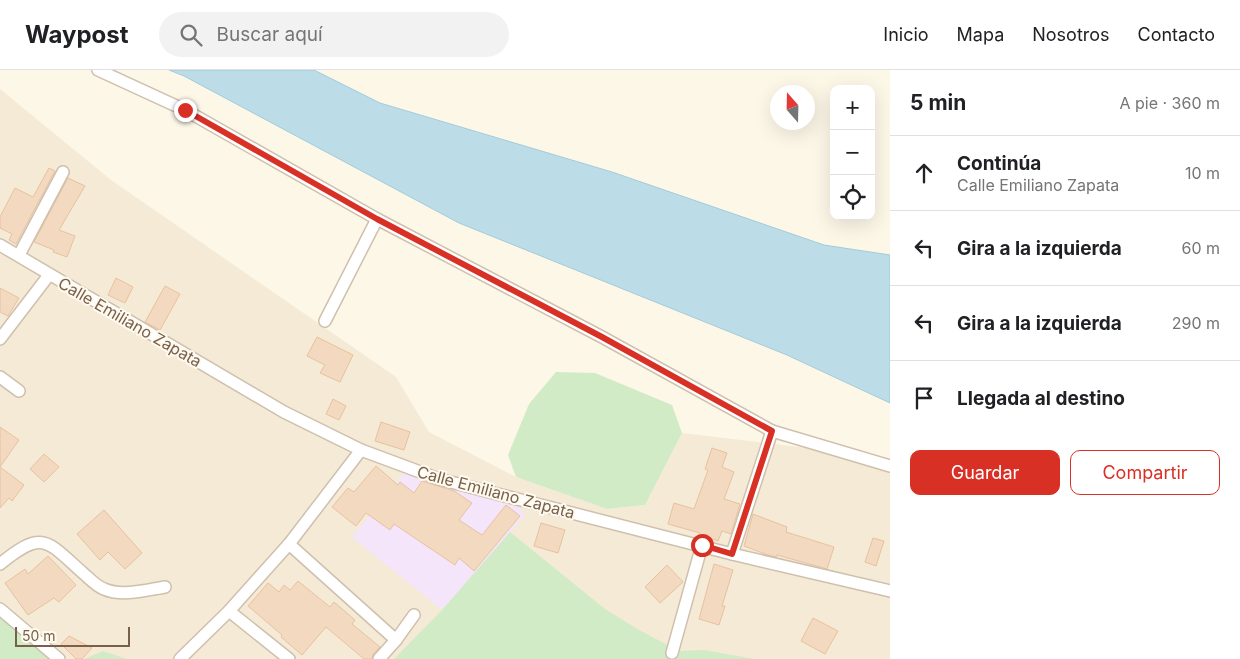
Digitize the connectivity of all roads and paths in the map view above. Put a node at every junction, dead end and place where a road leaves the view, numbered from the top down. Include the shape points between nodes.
1 (98, 70) edge
2 (64, 172) dead end
3 (377, 219) junction
4 (0, 245) edge
5 (19, 255) junction
6 (49, 275) junction
7 (325, 321) dead end
8 (0, 339) edge
9 (0, 376) edge
10 (19, 392) dead end
11 (772, 431) junction
12 (361, 450) junction
13 (890, 466) edge
14 (289, 544) junction
15 (702, 545) junction
16 (732, 554) junction
17 (0, 564) edge
18 (165, 587) dead end
19 (890, 591) edge
20 (0, 609) edge
21 (229, 611) junction
22 (414, 615) dead end
23 (396, 640) junction
24 (672, 653) dead end
25 (59, 659) edge
26 (180, 659) edge
27 (289, 659) edge
28 (379, 659) edge

1 - 3 street via 185,110
2 - 5 street
3 - 7 street
3 - 11 street
4 - 5 street, Calle Emiliano Zapata
5 - 6 street, Calle Emiliano Zapata
6 - 8 street
6 - 12 street, Calle Emiliano Zapata via 284,412
9 - 10 street
11 - 13 street
11 - 16 street
12 - 14 street
12 - 15 street, Calle Emiliano Zapata via 439,479
14 - 21 street
14 - 23 street
15 - 16 street, Calle Emiliano Zapata
15 - 24 street
16 - 19 street, Calle Emiliano Zapata
17 - 18 street via 27,545 42,542 57,550 104,590 123,592
20 - 25 street
21 - 26 street
21 - 27 street
22 - 23 street
23 - 28 street

